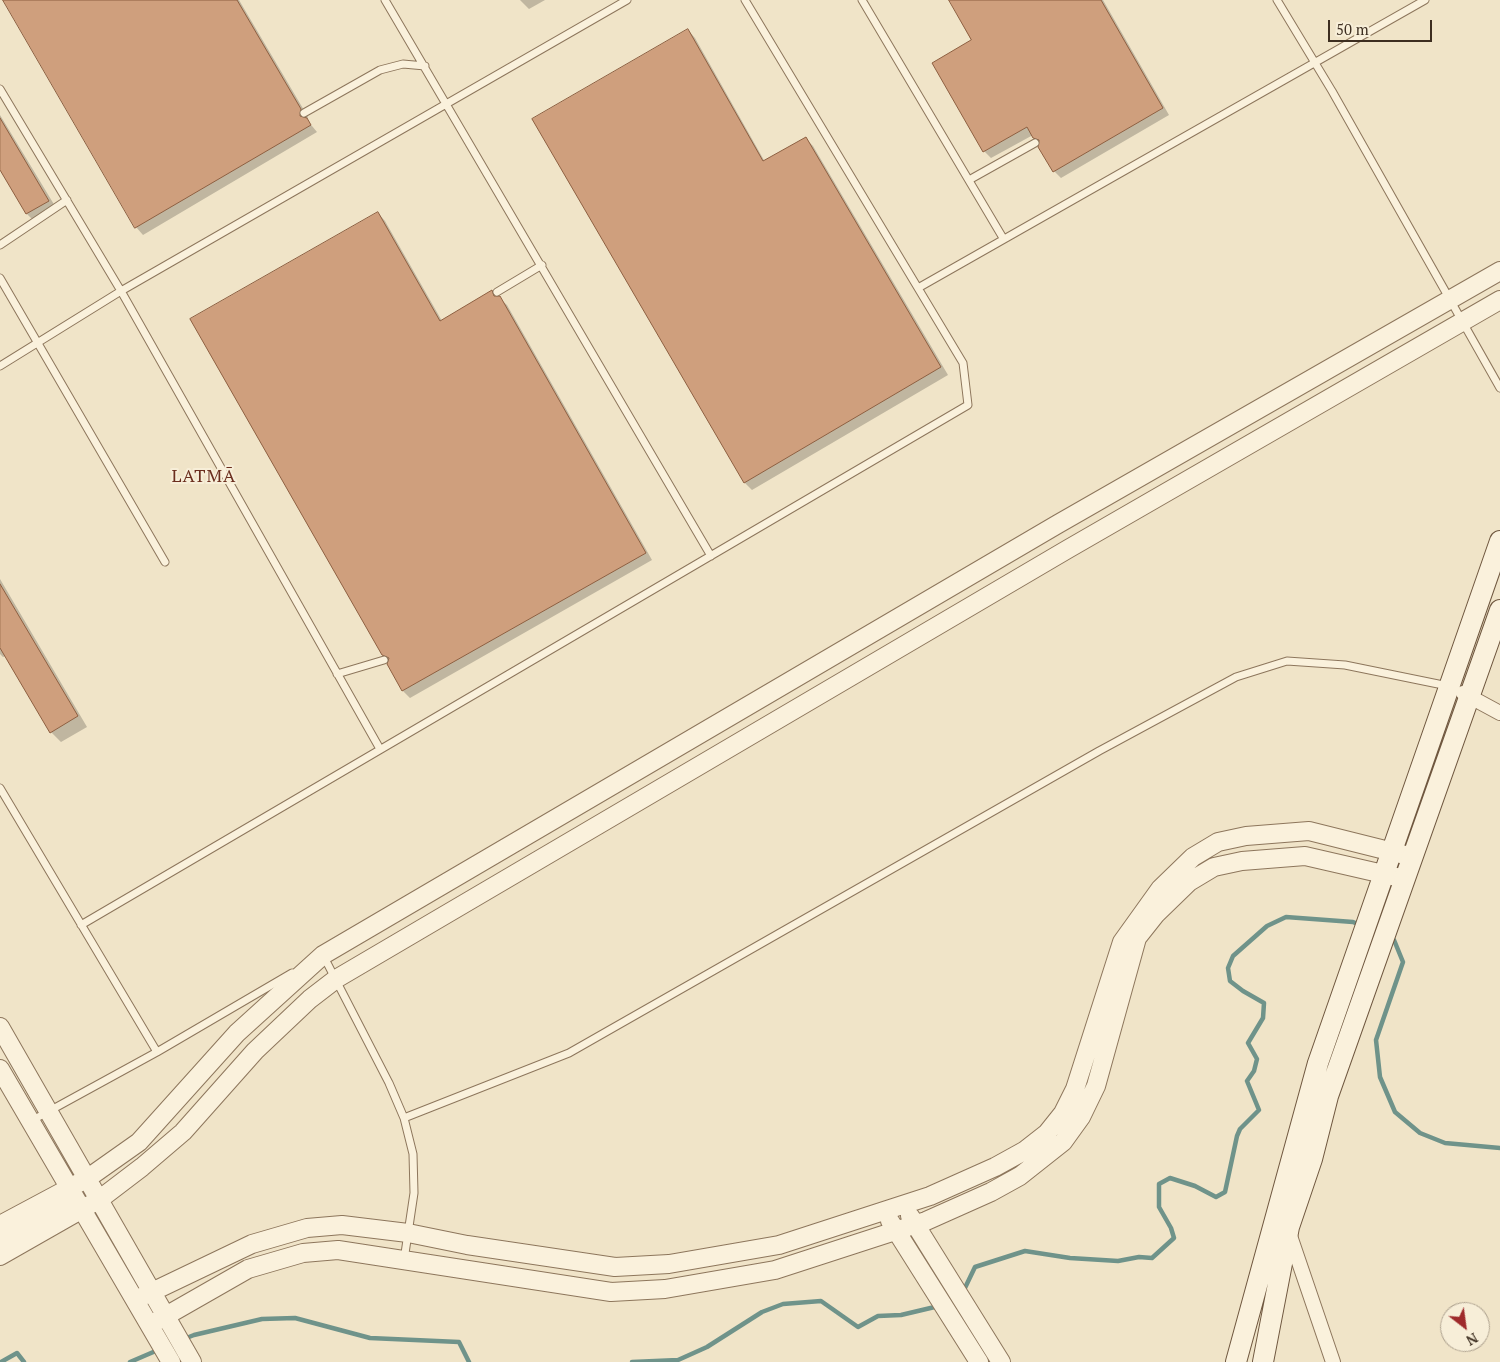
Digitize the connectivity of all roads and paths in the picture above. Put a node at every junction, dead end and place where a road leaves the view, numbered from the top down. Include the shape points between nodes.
1 (386, 0) edge
2 (628, 0) edge
3 (745, 0) edge
4 (862, 0) edge
5 (1277, 0) edge
6 (1425, 0) edge
7 (1314, 64) junction
8 (425, 66) junction
9 (0, 89) edge
10 (448, 104) junction
11 (304, 113) dead end
12 (1036, 142) dead end
13 (969, 180) junction
14 (67, 200) junction
15 (1003, 238) junction
16 (0, 246) edge
17 (542, 265) junction
18 (1500, 271) edge
19 (0, 278) edge
20 (918, 288) junction
21 (121, 291) junction
22 (498, 292) dead end
23 (1450, 300) junction
24 (1500, 300) edge
25 (1463, 322) junction
26 (39, 343) junction
27 (0, 366) edge
28 (1500, 388) edge
29 (1500, 541) edge
30 (710, 556) junction
31 (165, 562) dead end
32 (1500, 610) edge
33 (384, 660) dead end
34 (337, 674) junction
35 (1448, 686) junction
36 (1470, 696) junction
37 (1500, 713) edge
38 (380, 749) junction
39 (0, 788) edge
40 (1391, 851) junction
41 (1412, 856) junction
42 (1384, 874) junction
43 (1404, 879) junction
44 (81, 925) junction
45 (323, 955) junction
46 (336, 979) junction
47 (0, 1027) edge
48 (157, 1052) junction
49 (0, 1069) edge
50 (50, 1111) junction
51 (404, 1118) junction
52 (31, 1121) junction
53 (88, 1178) junction
54 (75, 1199) junction
55 (100, 1199) junction
56 (902, 1205) junction
57 (884, 1211) junction
58 (915, 1224) junction
59 (0, 1225) edge
60 (897, 1230) junction
61 (1288, 1231) junction
62 (408, 1234) junction
63 (0, 1240) edge
64 (0, 1256) edge
65 (404, 1261) junction
66 (152, 1292) junction
67 (135, 1300) junction
68 (166, 1316) junction
69 (154, 1333) junction
70 (188, 1356) edge
71 (169, 1359) edge
72 (979, 1362) edge
73 (1001, 1362) edge
74 (1236, 1362) edge
75 (1263, 1362) edge
76 (1333, 1362) edge

1 - 8 lane
2 - 10 lane
3 - 20 lane
4 - 13 lane
5 - 7 lane
6 - 7 lane
7 - 15 lane
7 - 23 lane
8 - 10 lane
8 - 11 lane via 403,64 380,70
9 - 14 lane
10 - 17 lane
10 - 21 lane
12 - 13 lane
13 - 15 lane
14 - 16 lane
14 - 21 lane
15 - 20 lane
17 - 22 lane
17 - 30 lane
18 - 23 street
19 - 26 lane
20 - 30 lane via 963,363 968,405
21 - 26 lane
21 - 34 lane
23 - 25 lane
23 - 45 street via 1058,524
24 - 25 street
25 - 28 lane
25 - 46 street via 1076,544
26 - 27 lane
26 - 31 lane
29 - 35 main road
30 - 38 lane
32 - 36 main road
33 - 34 lane
34 - 38 lane
35 - 36 street
35 - 40 main road
35 - 51 lane via 1345,665 1288,662 1236,677 1099,751 569,1053
36 - 37 street
36 - 41 main road
38 - 44 lane
39 - 44 lane
40 - 41 street
40 - 42 main road
40 - 56 street via 1309,831 1246,836 1218,842 1192,857 1160,888 1122,942 1075,1089 1063,1113 1047,1133 995,1167
41 - 43 main road
42 - 43 street
42 - 58 street via 1305,856 1242,861 1214,867 1189,882 1137,938 1096,1086 1081,1117 1063,1142 1013,1180
42 - 74 main road via 1318,1063
43 - 61 main road via 1340,1060
44 - 48 lane
45 - 46 lane
45 - 48 lane
45 - 53 street via 237,1033 139,1142
46 - 51 lane
46 - 55 street via 255,1050 183,1132
47 - 50 street
48 - 50 lane
49 - 52 street
50 - 52 lane
50 - 53 street
51 - 62 lane via 413,1154 414,1193
52 - 54 street
53 - 54 street
53 - 55 street
54 - 55 street
54 - 59 street
54 - 63 street
54 - 64 street
54 - 67 street
55 - 66 street
56 - 57 street
56 - 58 street
57 - 60 street
57 - 62 street via 779,1245 669,1264 615,1267
58 - 60 street
58 - 73 street
60 - 65 street via 775,1270 665,1289 620,1292
60 - 72 street
61 - 75 main road
61 - 76 street
62 - 65 lane
62 - 66 street via 342,1225 307,1228 252,1244
65 - 68 street via 338,1250 303,1253 248,1269
66 - 67 street
66 - 68 street
67 - 69 street
68 - 69 street
68 - 70 street
69 - 71 street

